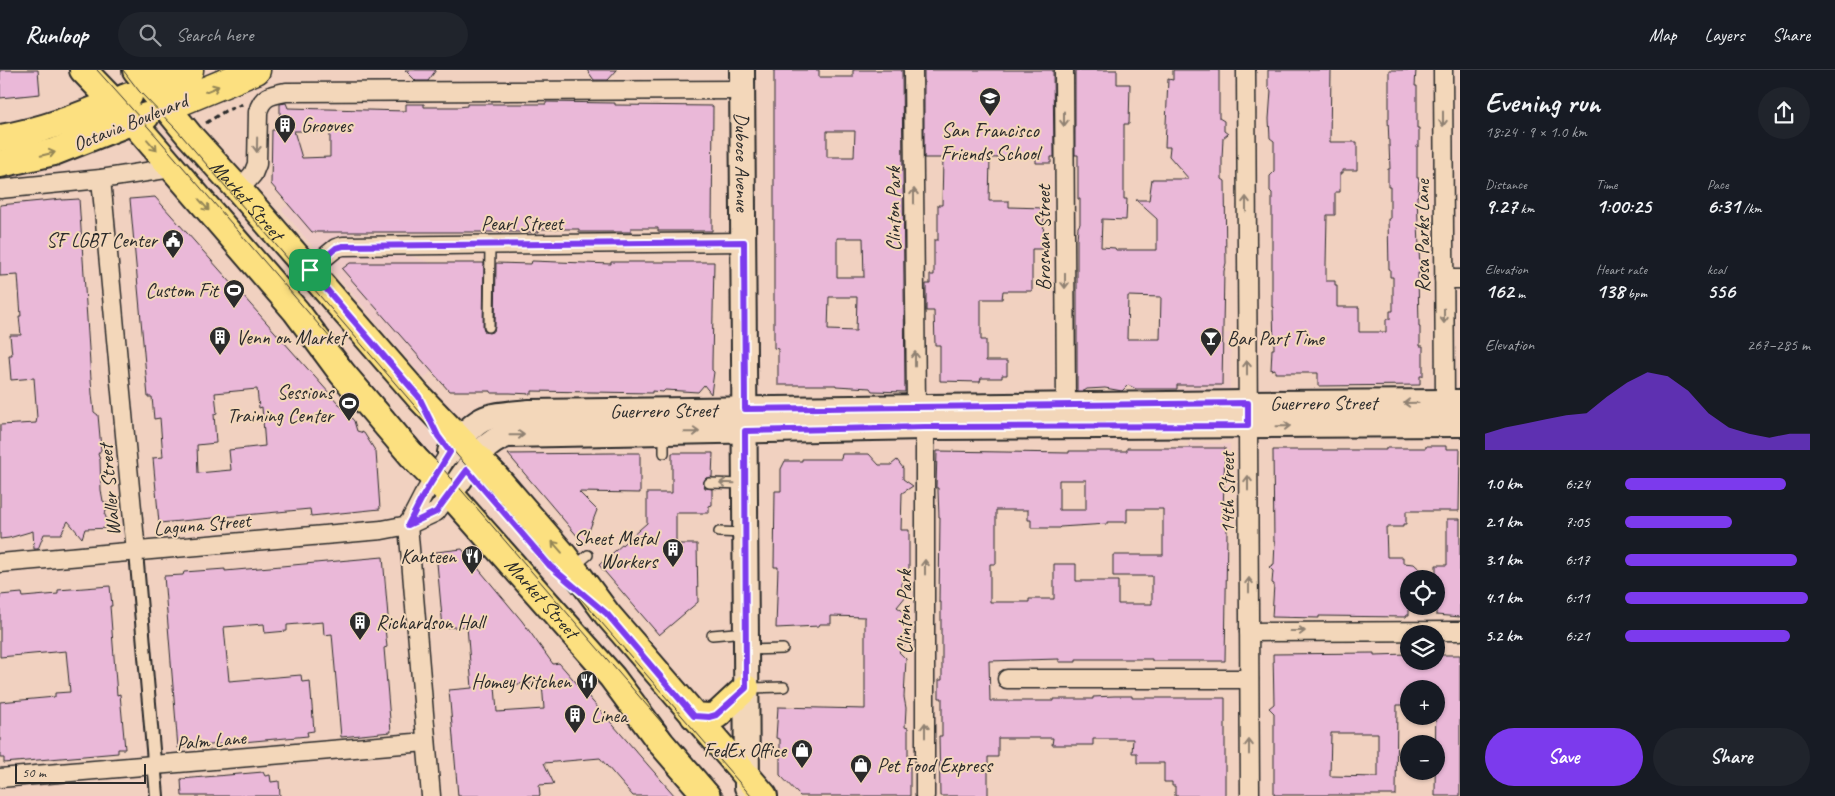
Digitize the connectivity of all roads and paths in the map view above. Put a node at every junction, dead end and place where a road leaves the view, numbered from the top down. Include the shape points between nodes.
1 (83, 70) edge
2 (189, 70) edge
3 (256, 70) edge
4 (913, 70) edge
5 (1064, 70) edge
6 (1246, 70) edge
7 (1443, 70) edge
8 (143, 78) edge
9 (742, 80) edge
10 (265, 98) junction
11 (114, 102) junction
12 (167, 107) junction
13 (0, 120) edge
14 (209, 120) dead end
15 (132, 122) junction
16 (35, 131) junction
17 (0, 138) edge
18 (0, 164) edge
19 (172, 168) junction
20 (101, 179) junction
21 (0, 188) edge
22 (239, 190) junction
23 (744, 242) junction
24 (490, 244) junction
25 (310, 270) junction
26 (1452, 279) edge
27 (489, 327) dead end
28 (1452, 402) edge
29 (1066, 406) junction
30 (1248, 415) junction
31 (920, 417) junction
32 (745, 420) junction
33 (1460, 424) edge
34 (454, 467) junction
35 (709, 483) dead end
36 (745, 484) junction
37 (408, 525) junction
38 (719, 532) dead end
39 (745, 533) junction
40 (136, 552) junction
41 (0, 563) edge
42 (607, 614) junction
43 (1460, 630) edge
44 (1249, 632) junction
45 (712, 634) dead end
46 (746, 641) junction
47 (783, 650) dead end
48 (612, 676) junction
49 (1007, 679) dead end
50 (1249, 679) junction
51 (784, 686) dead end
52 (746, 688) junction
53 (694, 716) junction
54 (426, 742) junction
55 (154, 766) junction
56 (0, 778) edge
57 (747, 786) edge
58 (157, 796) edge
59 (431, 796) edge
60 (707, 796) edge
61 (724, 796) edge
62 (764, 796) edge
63 (925, 796) edge
64 (1250, 796) edge

1 - 11 main road, Market Street
2 - 8 highway, Octavia Boulevard
12 -> 3 highway, Octavia Boulevard
31 -> 4 street, Clinton Park
5 -> 29 street, Brosnan Street
30 -> 6 street, 14th Street
7 -> 26 street, Rosa Parks Lane
8 - 11 main road, Octavia Boulevard
8 - 12 main road, Market Street
9 - 10 street via 286,92
9 - 23 main road, Duboce Avenue
10 - 14 path
10 -> 22 street via 258,112 257,164
11 - 15 main road, Market Street
11 - 16 main road, Octavia Boulevard
12 - 15 main road, Octavia Boulevard
12 - 22 main road, Market Street
13 - 16 main road
18 -> 15 main road, Octavia Boulevard via 54,152
15 -> 19 main road, Market Street
16 - 17 main road, Octavia Boulevard
19 - 20 street
19 -> 34 main road, Market Street via 296,311 342,373
20 - 21 street
20 - 40 street, Waller Street
22 - 25 main road, Market Street
23 - 24 street, Pearl Street
23 - 32 main road, Duboce Avenue
24 - 25 street, Pearl Street via 339,247
24 - 27 lane
25 - 34 main road, Market Street via 419,397
26 -> 28 street, Rosa Parks Lane
28 -> 30 main road, Guerrero Street
29 - 30 main road, Guerrero Street
29 - 31 main road, Guerrero Street
30 - 31 main road, Guerrero Street
30 -> 33 main road, Guerrero Street
44 -> 30 street, 14th Street
31 - 32 main road, Guerrero Street
63 -> 31 street, Clinton Park
34 -> 32 main road, Guerrero Street via 507,435 664,443
32 - 34 main road, Guerrero Street via 530,412 490,416 478,421
32 - 36 main road, Duboce Avenue
34 - 37 street, Laguna Street via 436,512
34 - 42 main road, Market Street via 550,566
42 -> 34 main road, Market Street via 580,561
34 - 48 main road, Market Street via 472,518
36 -> 35 lane
36 - 39 main road, Duboce Avenue
37 - 40 street, Laguna Street
37 - 54 street
38 - 39 lane
39 - 46 main road, Duboce Avenue
40 - 41 street, Laguna Street
40 - 55 street, Waller Street
42 - 53 main road, Market Street
44 -> 43 street
44 - 50 street, 14th Street
45 - 46 lane
46 - 47 lane
46 - 52 main road, Duboce Avenue
48 - 60 main road, Market Street via 661,743
48 - 61 main road, Market Street via 658,718
49 - 50 street
64 -> 50 street, 14th Street
51 - 52 lane
52 - 53 main road via 716,715
52 - 57 main road, Duboce Avenue
53 - 57 main road, Market Street
54 - 55 street, Palm Lane
54 - 59 street
55 - 56 street, Palm Lane
55 - 58 street, Waller Street
57 - 62 main road, Market Street

